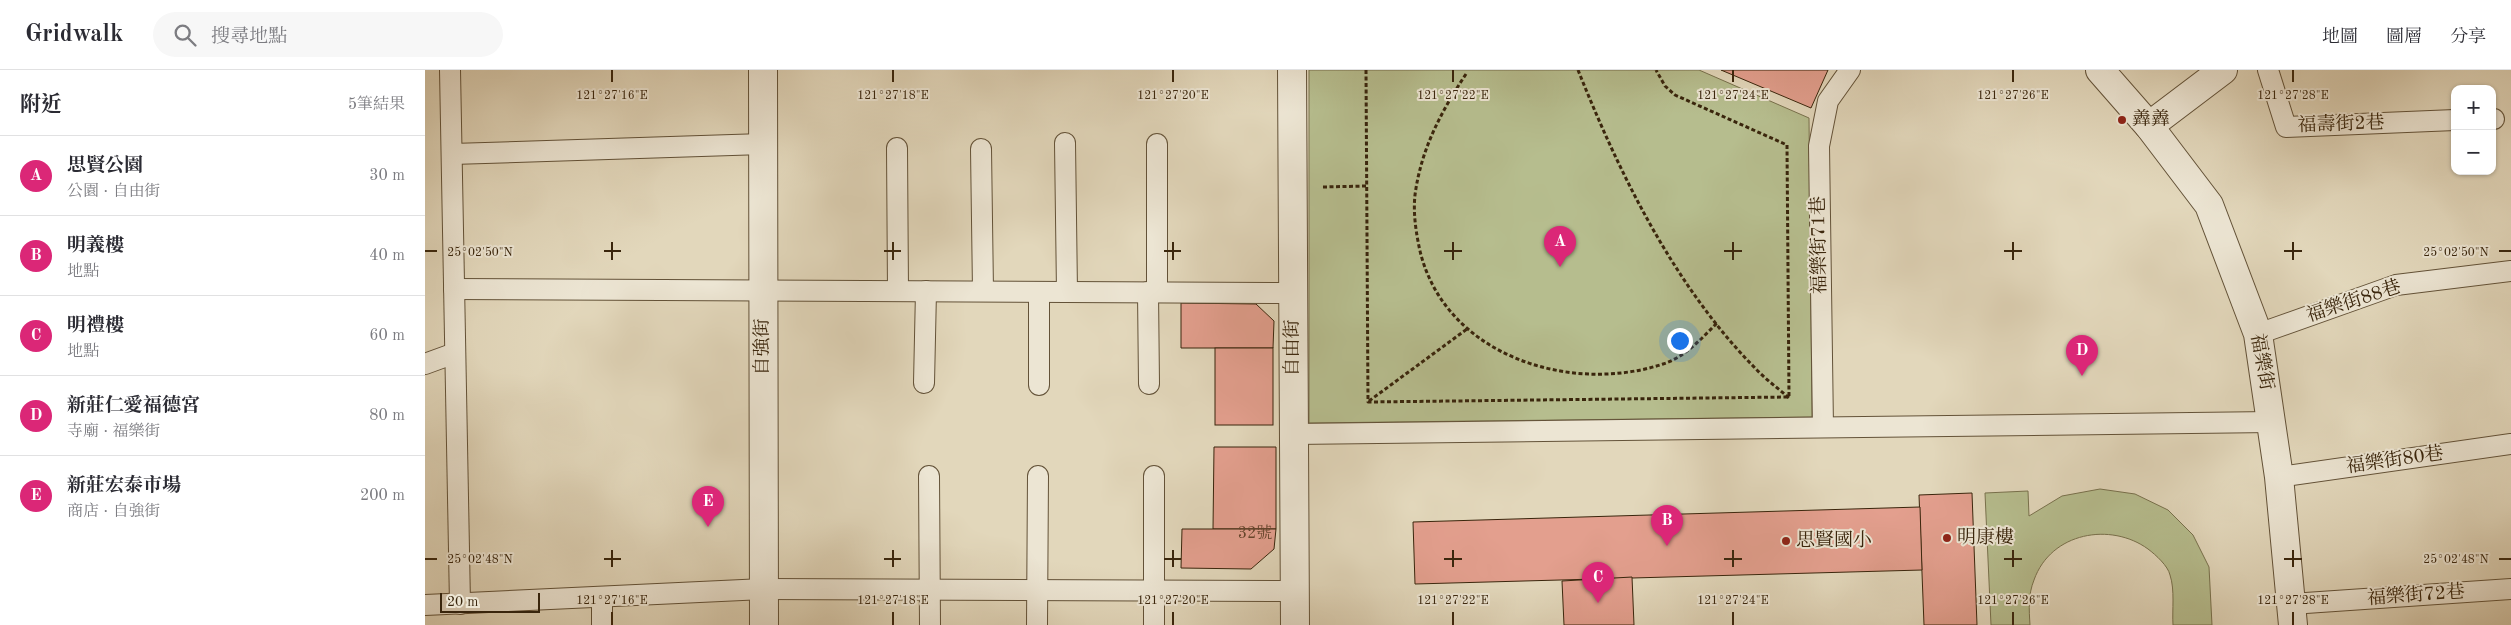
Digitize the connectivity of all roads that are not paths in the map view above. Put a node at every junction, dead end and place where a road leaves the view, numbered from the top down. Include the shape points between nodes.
1 (450, 70) edge
2 (763, 70) edge
3 (1292, 70) edge
4 (1850, 70) edge
5 (2100, 70) edge
6 (2223, 70) edge
7 (2268, 70) edge
8 (2451, 120) edge
9 (2149, 126) junction
10 (1065, 143) dead end
11 (763, 144) junction
12 (1157, 144) dead end
13 (897, 148) dead end
14 (981, 149) dead end
15 (452, 154) junction
16 (2511, 271) edge
17 (455, 290) junction
18 (763, 290) junction
19 (898, 291) junction
20 (926, 291) junction
21 (983, 291) junction
22 (1039, 292) junction
23 (1067, 292) junction
24 (1153, 292) junction
25 (1293, 293) junction
26 (2259, 334) junction
27 (455, 352) junction
28 (425, 364) edge
29 (924, 383) dead end
30 (1149, 384) dead end
31 (1039, 385) dead end
32 (2271, 422) junction
33 (1823, 427) junction
34 (1294, 434) junction
35 (2511, 444) edge
36 (929, 476) dead end
37 (1038, 476) dead end
38 (1154, 476) dead end
39 (2279, 477) junction
40 (2511, 589) edge
41 (763, 590) junction
42 (929, 590) junction
43 (1038, 590) junction
44 (1154, 591) junction
45 (1294, 591) junction
46 (602, 597) junction
47 (460, 604) junction
48 (425, 605) edge
49 (2292, 615) edge
50 (602, 625) edge
51 (764, 625) edge
52 (930, 625) edge
53 (1037, 625) edge
54 (1155, 625) edge
55 (1295, 625) edge

1 - 15 lane
2 - 11 street, 自強街
3 - 25 street, 自由街
4 - 33 lane, 福樂街71巷 via 1828,101 1819,146
5 - 9 street, 福樂街
6 - 9 street
7 - 8 lane, 福壽街2巷 via 2286,127
9 - 26 street, 福樂街 via 2209,205
10 - 23 lane
11 - 15 lane
11 - 18 street, 自強街
12 - 24 lane
13 - 19 lane
14 - 21 lane
15 - 17 lane
16 - 26 lane, 福樂街88巷 via 2396,285
17 - 18 lane
17 - 27 lane
18 - 19 lane
18 - 41 street, 自強街
19 - 20 lane
20 - 21 lane
20 - 29 lane
21 - 22 lane
22 - 23 lane
22 - 31 lane
23 - 24 lane
24 - 25 lane
24 - 30 lane
25 - 34 street, 自由街
26 - 32 street, 福樂街
27 - 28 lane
27 - 47 lane
32 - 33 lane
32 - 39 street, 福樂街
33 - 34 lane
34 - 45 street, 自由街
35 - 39 lane, 福樂街80巷
36 - 42 lane
37 - 43 lane
38 - 44 lane
39 - 49 street, 福樂街
40 - 49 lane, 福樂街72巷
41 - 42 lane
41 - 46 lane
41 - 51 street, 自強街
42 - 43 lane
42 - 52 lane
43 - 44 lane
43 - 53 lane
44 - 45 lane
44 - 54 lane
45 - 55 street, 自由街
46 - 47 lane
46 - 50 lane
47 - 48 lane

